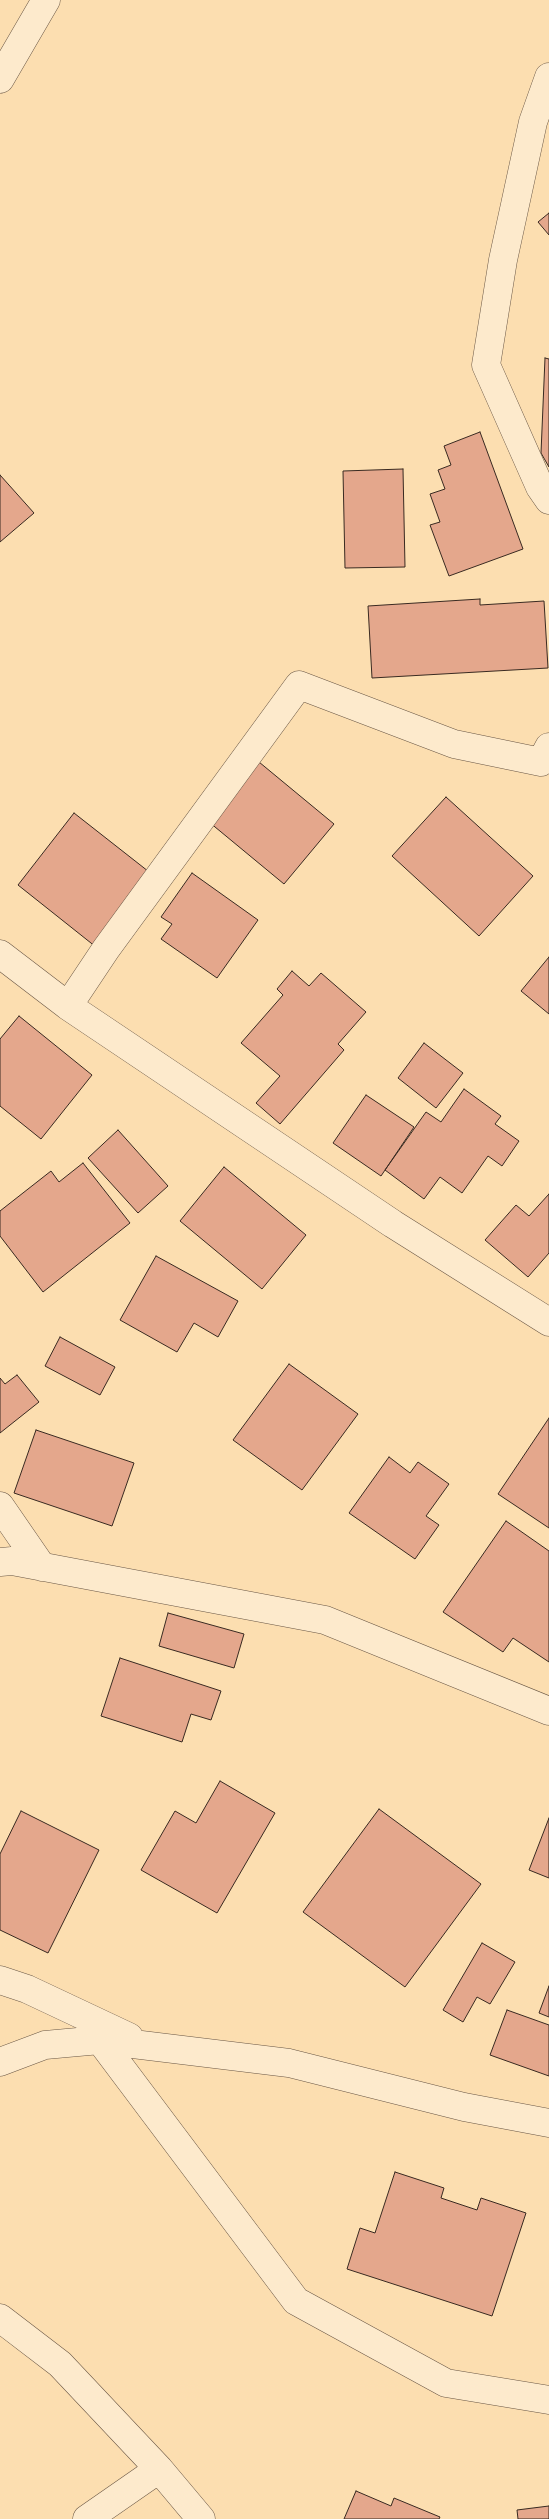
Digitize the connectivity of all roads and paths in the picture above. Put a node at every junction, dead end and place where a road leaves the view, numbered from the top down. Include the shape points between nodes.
1 (46, 0) edge
2 (549, 77) edge
3 (0, 79) edge
4 (549, 500) edge
5 (546, 757) edge
6 (0, 954) edge
7 (68, 1006) junction
8 (549, 1322) edge
9 (0, 1506) edge
10 (0, 1562) edge
11 (42, 1567) junction
12 (549, 1711) edge
13 (0, 1980) edge
14 (100, 2040) junction
15 (148, 2046) junction
16 (0, 2062) edge
17 (549, 2123) edge
18 (0, 2318) edge
19 (549, 2400) edge
20 (159, 2469) junction
21 (87, 2519) edge
22 (201, 2519) edge

1 - 3 street
2 - 4 street via 533,122 503,260 486,365
5 - 7 street via 454,744 299,685
6 - 7 street
7 - 8 street via 393,1224
9 - 11 street
10 - 11 street
11 - 12 street via 325,1620
13 - 15 street via 27,1989
14 - 15 street
14 - 16 street via 45,2045
14 - 19 street via 296,2301 446,2383
15 - 17 street via 289,2063 464,2107
18 - 20 street via 60,2364
20 - 21 street
20 - 22 street

